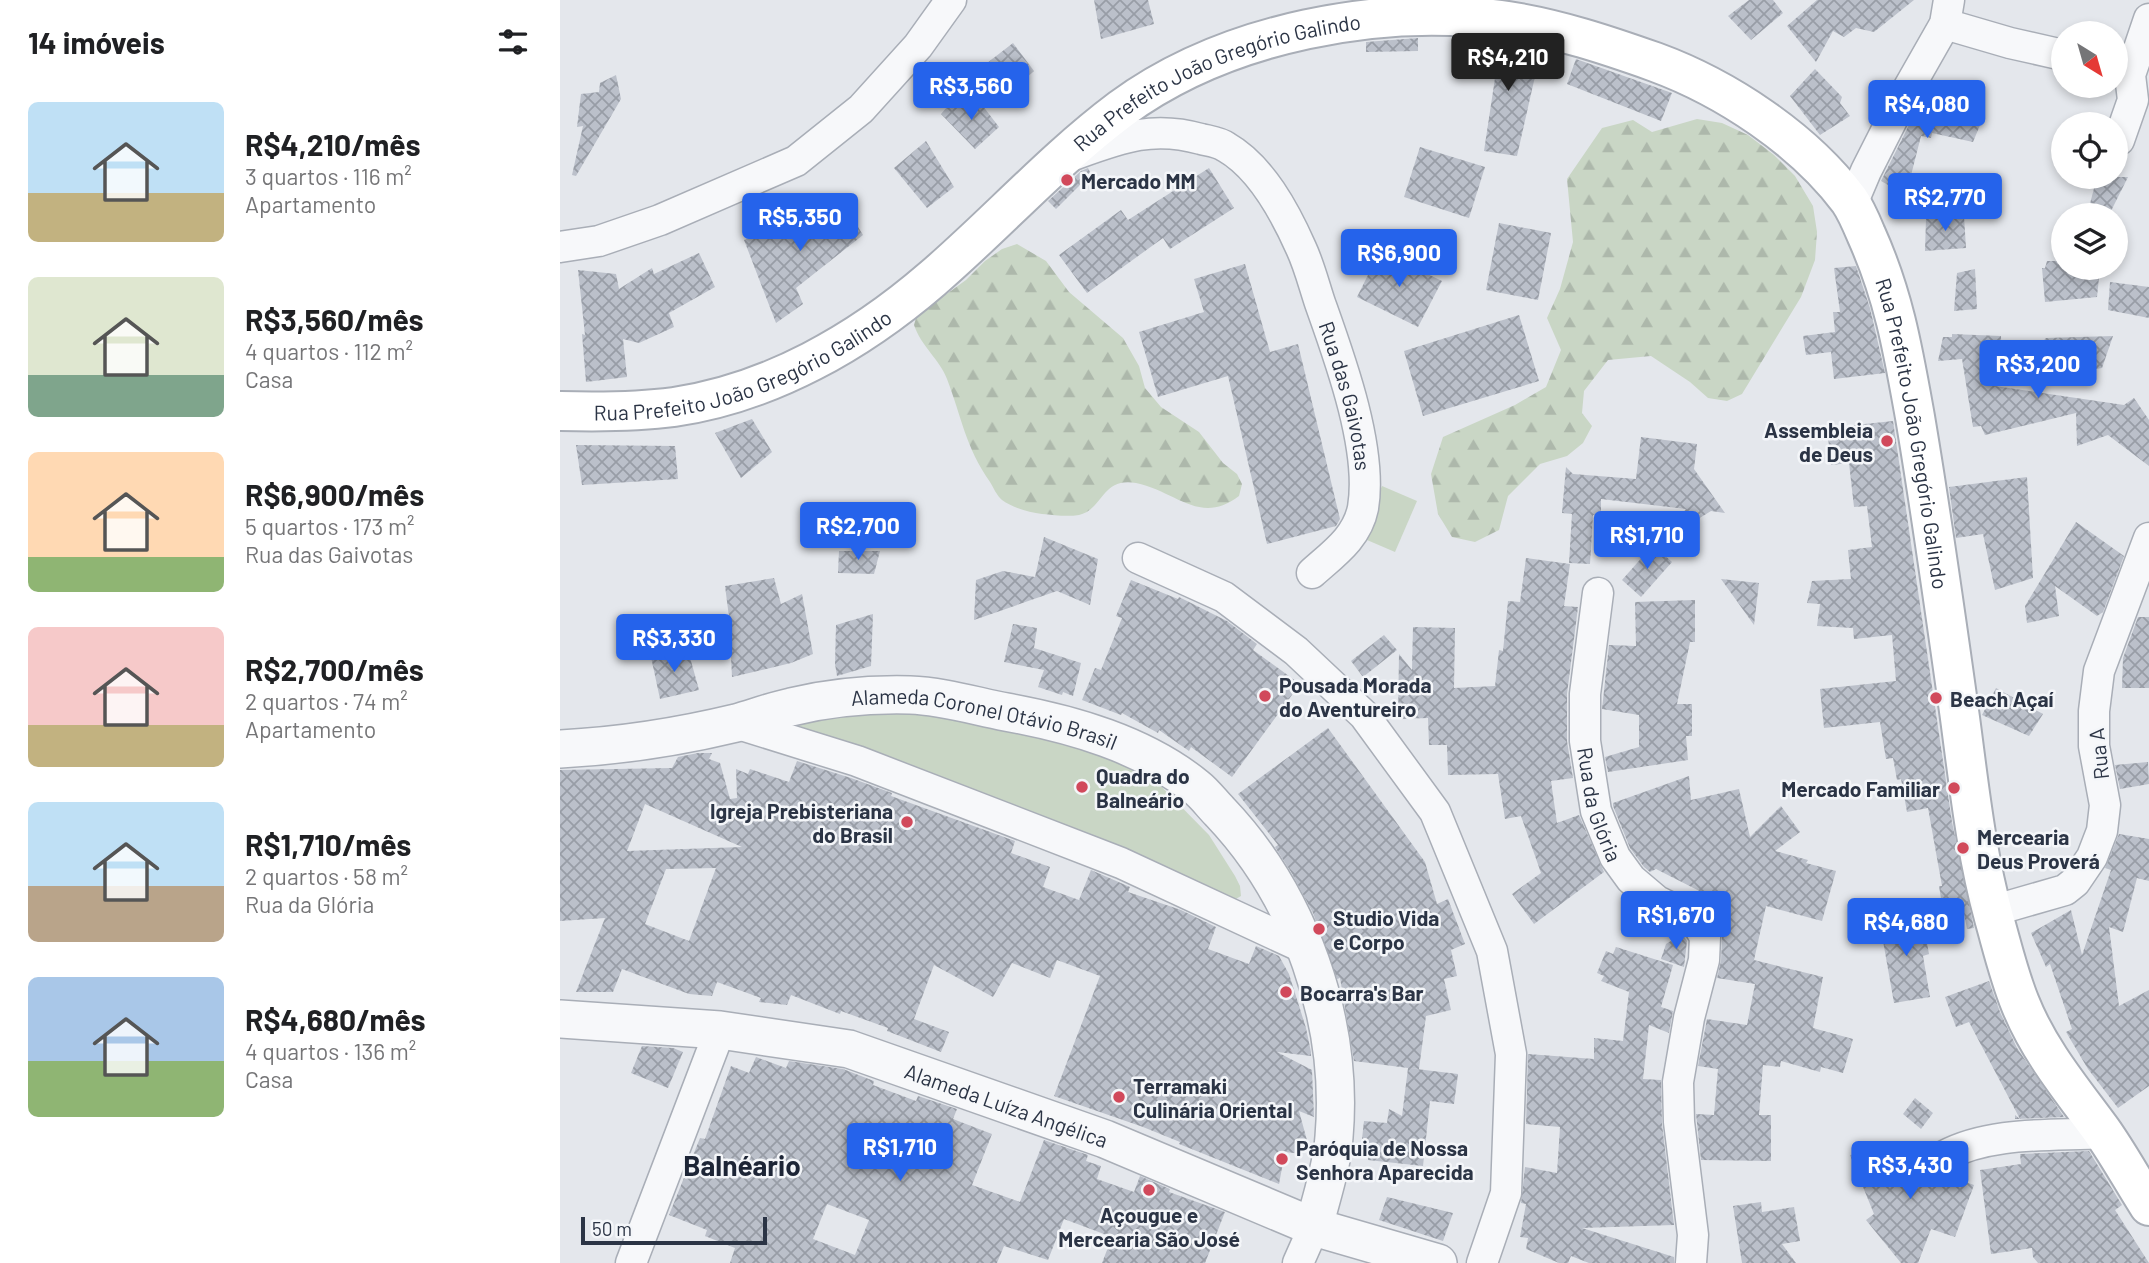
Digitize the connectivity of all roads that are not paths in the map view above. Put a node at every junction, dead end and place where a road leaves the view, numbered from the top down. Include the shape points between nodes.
1 (951, 0) edge
2 (1947, 12) edge
3 (2149, 19) edge
4 (2051, 52) edge
5 (2132, 75) edge
6 (2128, 114) edge
7 (1063, 158) junction
8 (1852, 204) junction
9 (560, 247) edge
10 (560, 411) edge
11 (2149, 538) edge
12 (1138, 558) dead end
13 (1312, 573) dead end
14 (1598, 593) dead end
15 (735, 723) junction
16 (560, 749) edge
17 (1992, 911) junction
18 (1304, 948) junction
19 (560, 1019) edge
20 (720, 1030) junction
21 (2103, 1133) junction
22 (1944, 1156) dead end
23 (2149, 1206) edge
24 (1314, 1227) junction
25 (638, 1261) edge
26 (1298, 1263) edge
27 (1438, 1263) edge
28 (1482, 1263) edge
29 (1691, 1263) edge

1 - 9 street via 918,46 861,108 796,161 660,220 599,241
2 - 4 street via 2010,43
2 - 8 street
3 - 5 street
5 - 6 street via 2133,100
7 - 8 main road, Rua Prefeito João Gregório Galindo via 1138,98 1186,69 1254,43 1399,17 1507,21 1591,39 1675,69 1749,109 1806,152
7 - 10 main road, Rua Prefeito João Gregório Galindo via 934,277 837,348 774,379 708,400 613,412
7 - 13 street, Rua das Gaivotas via 1130,135 1177,132 1225,145 1244,160 1282,210 1302,249 1329,327 1356,420 1365,480 1363,510 1353,536
8 - 17 main road, Rua Prefeito João Gregório Galindo via 1879,264 1903,349 1973,816
11 - 17 street, Rua A via 2099,671 2094,746 2105,805 2102,831 2092,856 2076,882 2064,890
12 - 28 street via 1224,597 1296,651 1364,715 1435,812 1492,951 1511,1054 1506,1193
14 - 29 street, Rua da Glória via 1585,694 1585,741 1596,811 1615,857 1631,879 1657,901 1689,917 1704,937 1704,960 1678,1082 1693,1235
15 - 16 street, Alameda Coronel Otávio Brasil via 645,741
15 - 18 street, Alameda Coronel Otávio Brasil via 856,761 1121,863
15 - 18 street, Alameda Coronel Otávio Brasil via 792,707 913,695 1051,720 1139,751 1196,787 1239,832 1278,887
17 - 21 main road, Rua Prefeito João Gregório Galindo via 2020,1005 2059,1076
18 - 24 street, Alameda Coronel Otávio Brasil via 1320,991 1336,1088 1334,1140
19 - 20 street, Alameda Luíza Angélica
20 - 24 street, Alameda Luíza Angélica via 849,1049 1105,1139
20 - 25 street
21 - 22 street via 2010,1138 1961,1147
21 - 23 main road, Rua Prefeito João Gregório Galindo
24 - 26 street, Alameda Coronel Otávio Brasil
24 - 27 street, Alameda Luíza Angélica

